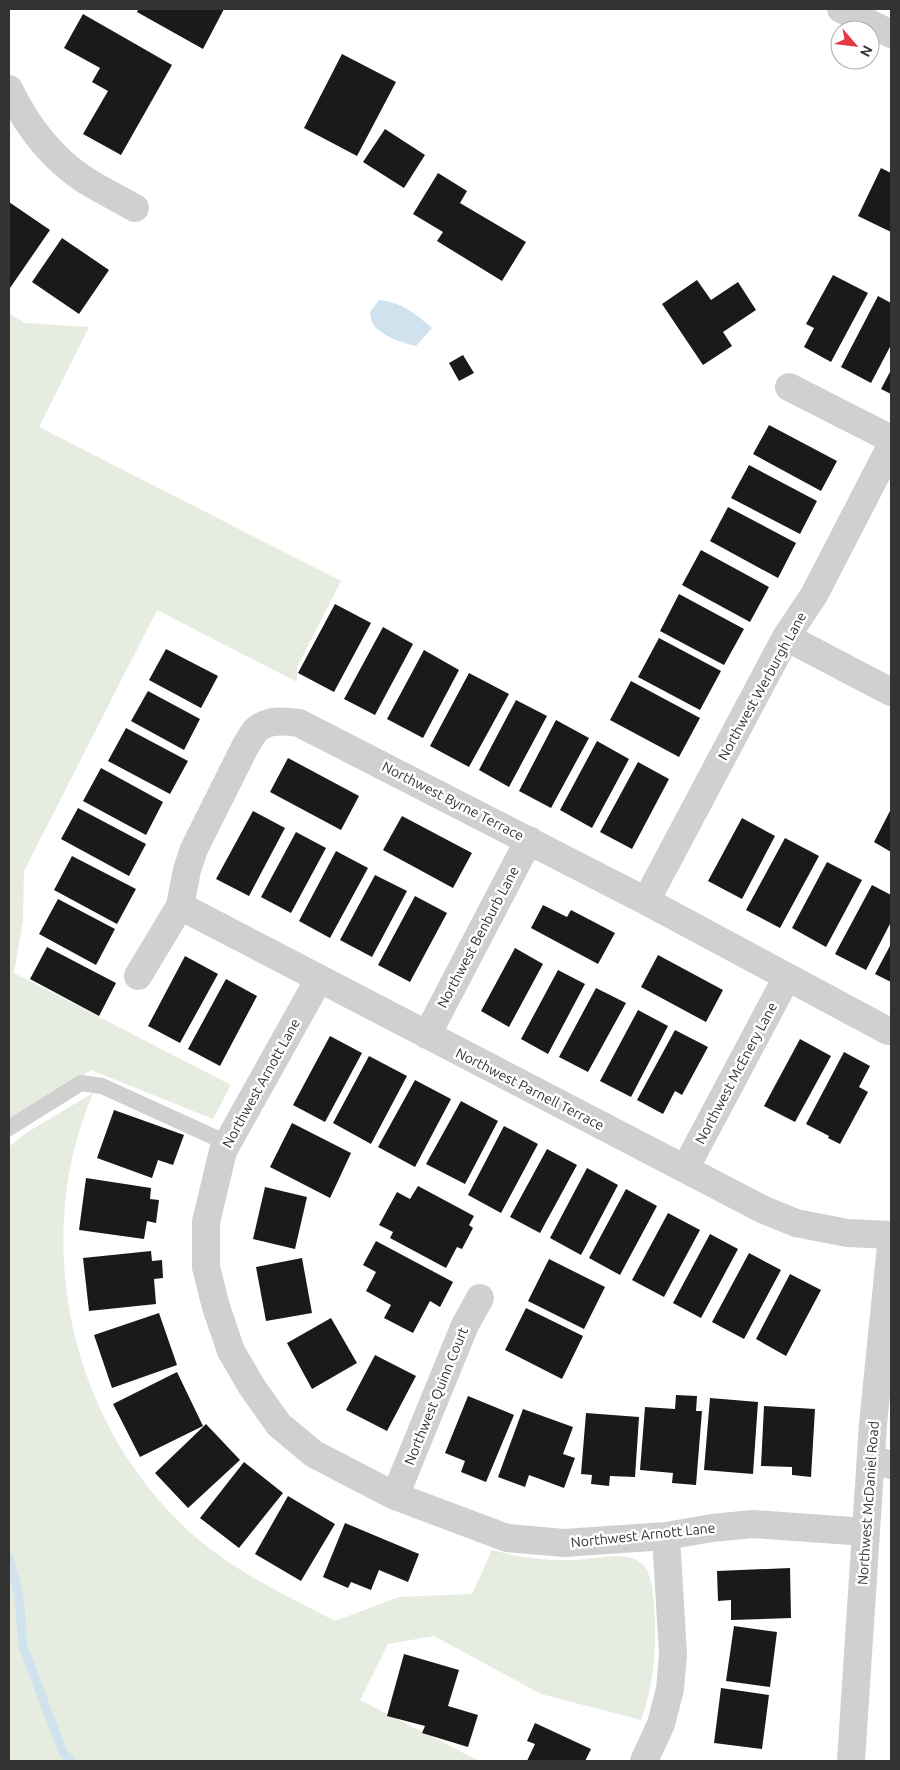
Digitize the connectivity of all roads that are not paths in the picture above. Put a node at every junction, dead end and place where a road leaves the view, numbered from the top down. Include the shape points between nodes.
1 (841, 9) edge
2 (891, 34) edge
3 (9, 89) edge
4 (135, 208) dead end
5 (789, 387) dead end
6 (891, 439) edge
7 (891, 446) edge
8 (786, 637) junction
9 (891, 692) edge
10 (529, 840) junction
11 (646, 901) junction
12 (180, 906) junction
13 (138, 976) dead end
14 (788, 977) junction
15 (319, 979) junction
16 (888, 1031) dead end
17 (427, 1035) junction
18 (9, 1128) edge
19 (227, 1143) junction
20 (685, 1169) junction
21 (891, 1235) edge
22 (891, 1246) edge
23 (480, 1298) dead end
24 (881, 1462) edge
25 (395, 1496) junction
26 (866, 1532) junction
27 (666, 1536) junction
28 (644, 1761) edge
29 (851, 1761) edge

1 - 2 street
3 - 4 street via 22,116 60,160 84,180
5 - 6 street
7 - 8 street, Northwest Werburgh Lane via 814,595
8 - 9 street
8 - 11 street, Northwest Werburgh Lane
10 - 11 street, Northwest Byrne Terrace
10 - 12 street, Northwest Byrne Terrace via 299,723 270,722 255,731 194,848
10 - 17 street, Northwest Benburb Lane
11 - 14 street, Northwest Byrne Terrace
12 - 13 street, Northwest Byrne Terrace
12 - 15 street, Northwest Parnell Terrace
14 - 16 street, Northwest Byrne Terrace
14 - 20 street, Northwest McEnery Lane
15 - 17 street, Northwest Parnell Terrace
15 - 19 street, Northwest Arnott Lane
17 - 20 street, Northwest Parnell Terrace
18 - 19 lane via 81,1083 102,1086
19 - 25 street, Northwest Arnott Lane via 206,1222 206,1267 231,1351 279,1425 314,1454
20 - 21 street, Northwest Parnell Terrace via 796,1223 847,1232
22 - 24 street, Northwest McDaniel Road via 878,1366
23 - 25 street, Northwest Quinn Court via 465,1325
24 - 26 street, Northwest McDaniel Road
25 - 27 street, Northwest Arnott Lane via 507,1538 564,1543
26 - 27 street, Northwest Arnott Lane via 753,1524
26 - 29 street, Northwest McDaniel Road
27 - 28 street via 673,1654 670,1689 661,1724

